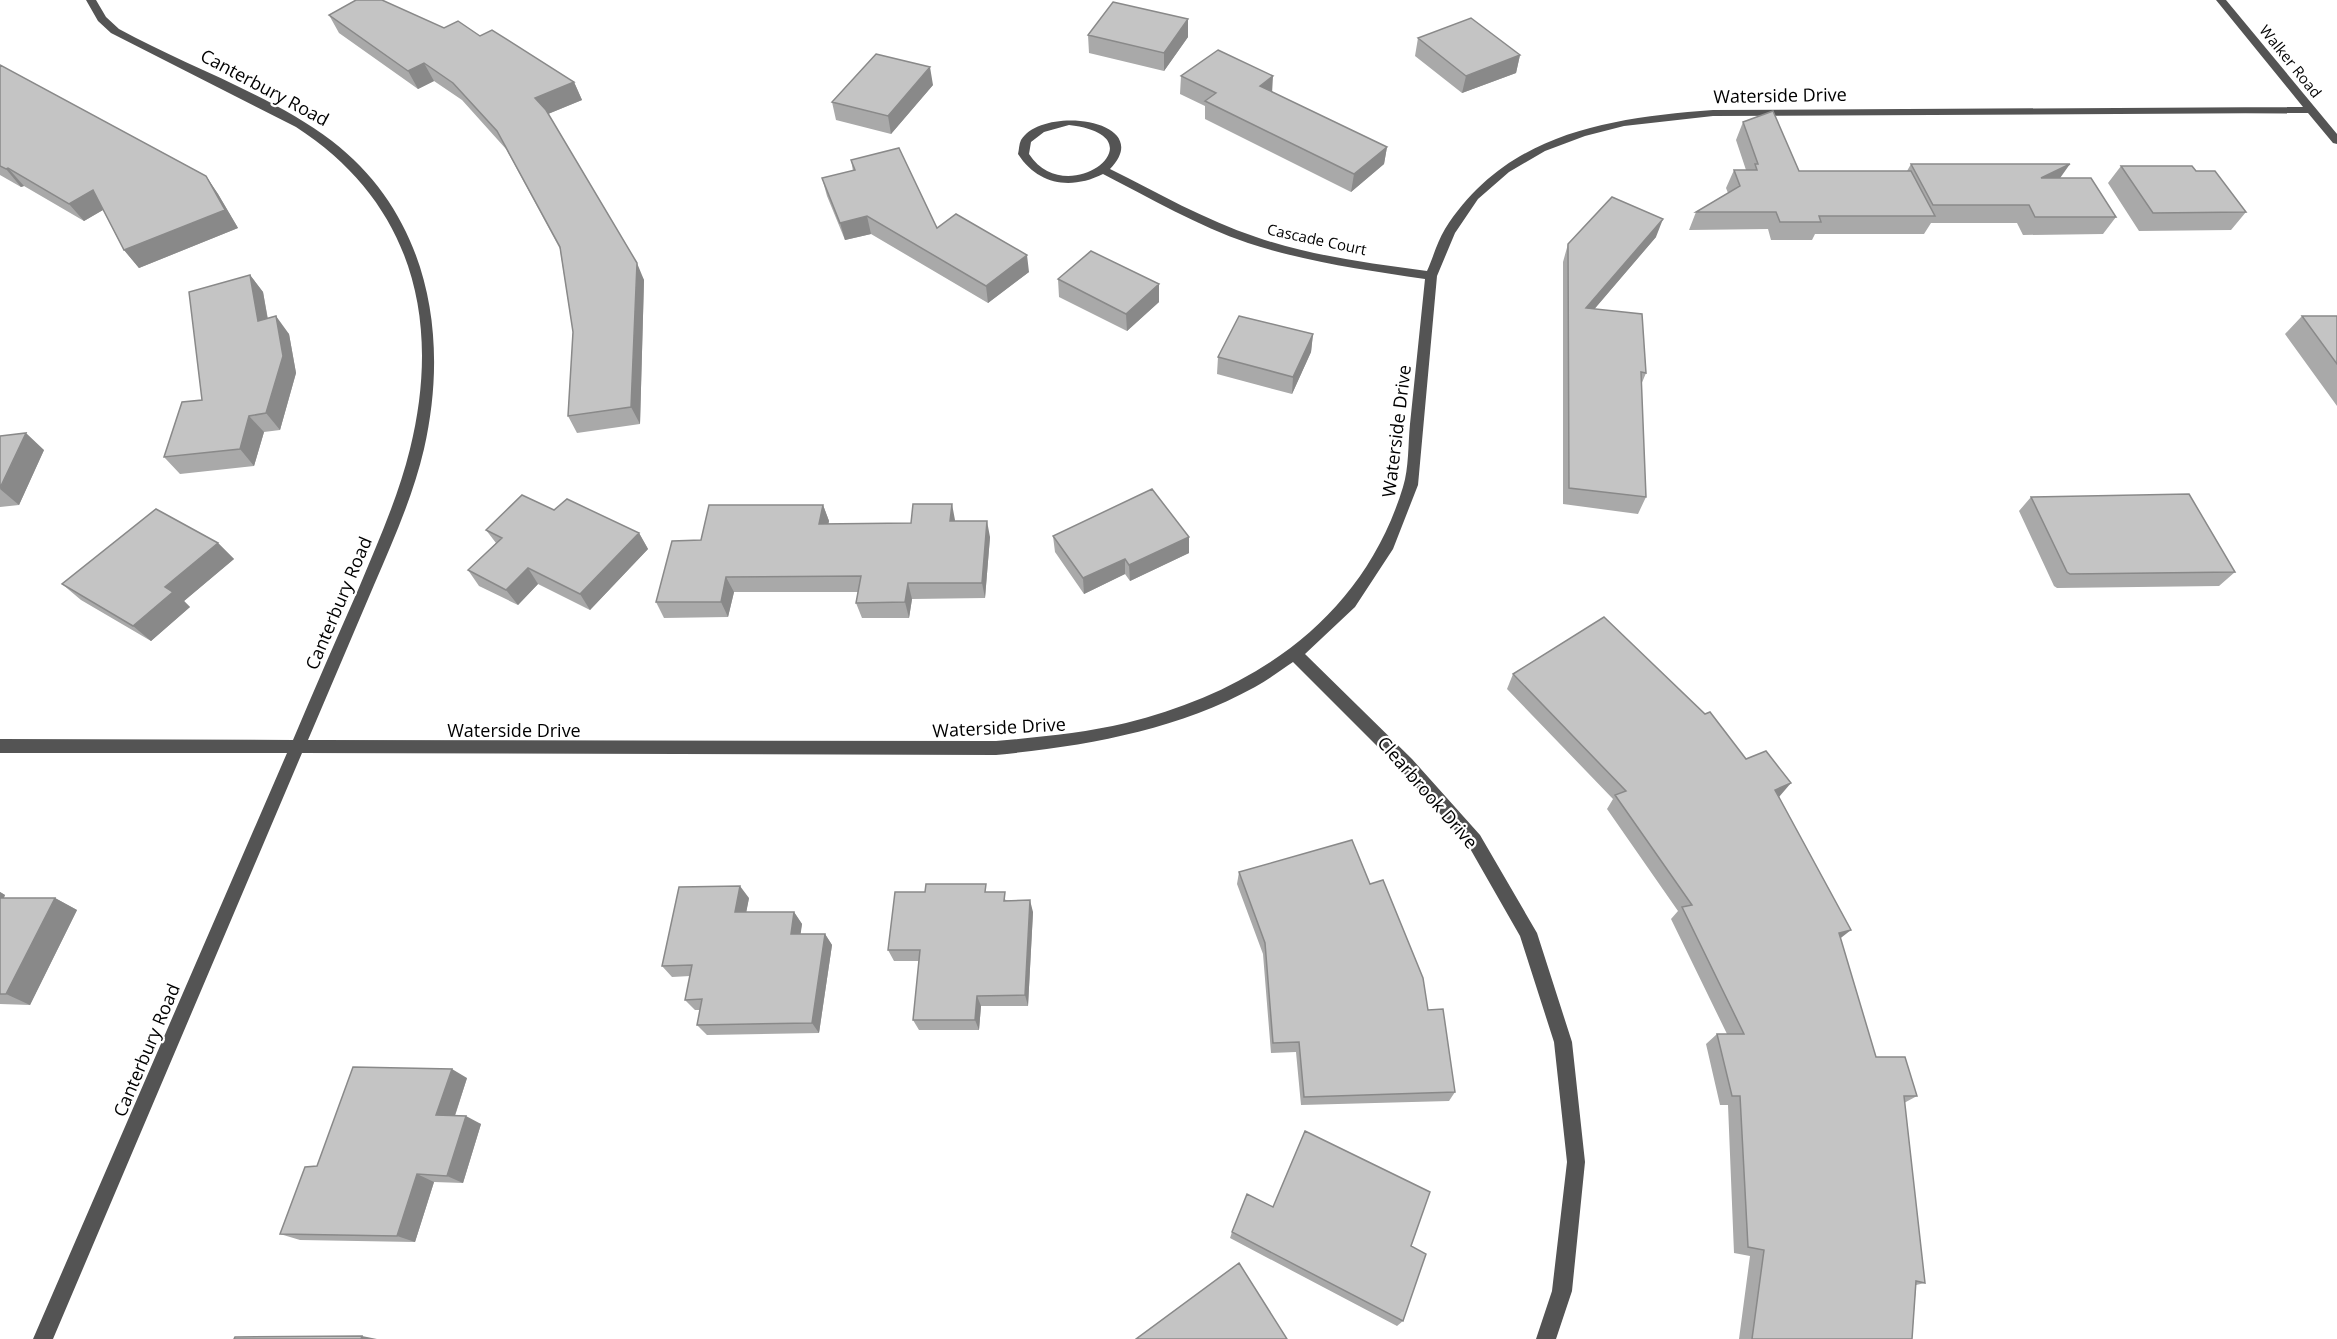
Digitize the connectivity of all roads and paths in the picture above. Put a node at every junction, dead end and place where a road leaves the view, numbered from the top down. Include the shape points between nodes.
1 (91, 0) edge
2 (2221, 0) edge
3 (2312, 110) junction
4 (2337, 141) edge
5 (1104, 170) junction
6 (1431, 276) junction
7 (1295, 654) junction
8 (0, 746) edge
9 (298, 747) junction
10 (43, 1339) edge
11 (1546, 1339) edge

1 - 9 street, Canterbury Road via 115,31 326,142 371,184 404,234 425,294 430,363 419,441 390,531
2 - 3 street, Walker Road
3 - 4 street, Walker Road
3 - 6 street, Waterside Drive via 1713,113 1659,116 1607,125 1530,155 1484,186 1457,217
5 - 5 street via 1114,160 1117,148 1113,137 1087,123 1052,124 1026,141 1023,152 1027,163 1052,178 1071,180
5 - 6 street, Cascade Court via 1221,229 1275,248
6 - 7 street, Waterside Drive via 1414,460 1404,512 1362,589
7 - 9 street, Waterside Drive via 1230,694 1196,709 1126,731 1043,746
7 - 11 street, Clearbrook Drive via 1406,764 1474,840 1528,933 1563,1042 1576,1162 1562,1291
8 - 9 street, Waterside Drive
9 - 10 street, Canterbury Road

